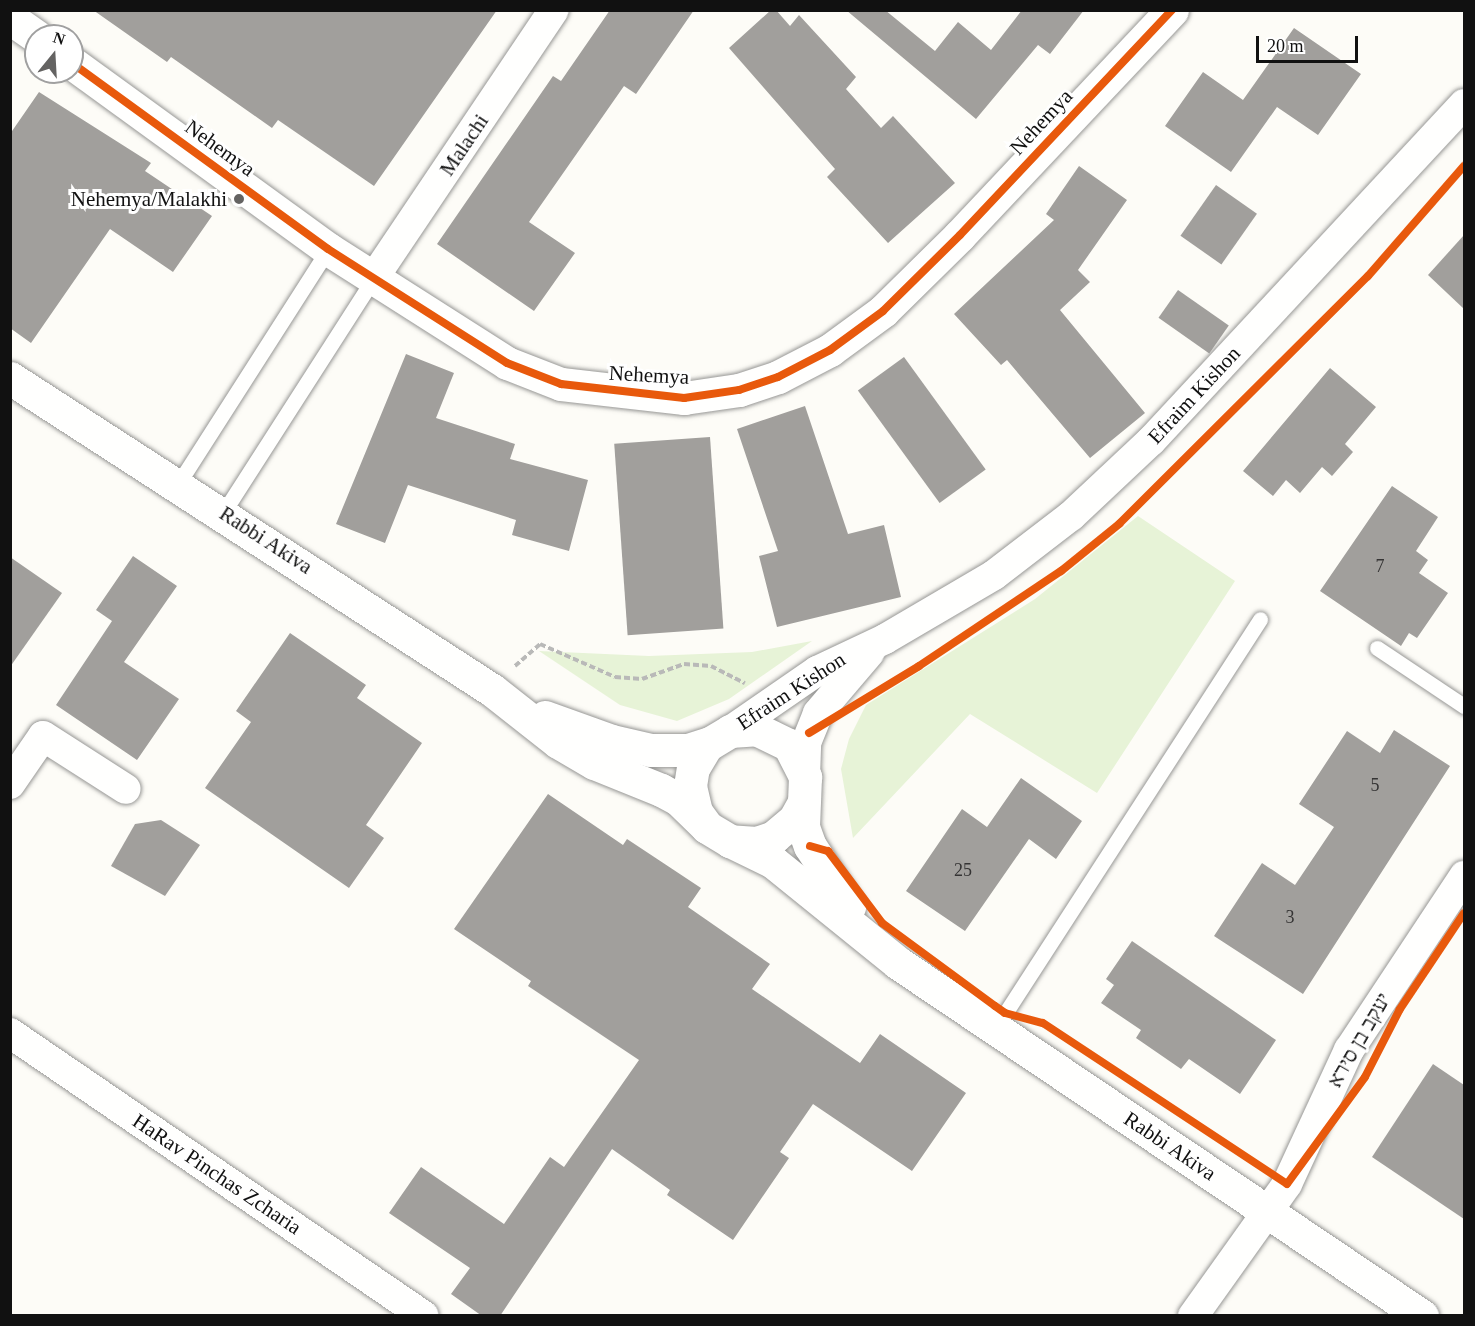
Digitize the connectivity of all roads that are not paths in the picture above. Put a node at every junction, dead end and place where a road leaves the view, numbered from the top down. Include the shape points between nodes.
1 (554, 10) edge
2 (1172, 10) edge
3 (10, 18) edge
4 (24, 28) edge
5 (84, 72) edge
6 (1464, 104) edge
7 (328, 249) junction
8 (373, 279) junction
9 (10, 378) edge
10 (178, 484) junction
11 (223, 513) junction
12 (1260, 619) dead end
13 (885, 639) junction
14 (1377, 648) dead end
15 (505, 698) junction
16 (1464, 706) edge
17 (720, 737) junction
18 (10, 784) edge
19 (126, 789) dead end
20 (804, 790) junction
21 (718, 834) junction
22 (1464, 876) edge
23 (917, 976) junction
24 (995, 1029) junction
25 (10, 1033) edge
26 (1268, 1212) junction
27 (424, 1316) edge
28 (1193, 1316) edge
29 (1422, 1316) edge

1 - 8 street, Malachi
2 - 8 street, Nehemya via 883,311 830,350 749,387 684,398 561,384 507,363
3 - 4 street
5 - 7 street, Nehemya
6 - 13 street, Efraim Kishon via 1151,441 1090,500 994,575
7 - 8 street, Nehemya
7 - 10 lane
8 - 11 lane
9 - 10 street, Rabbi Akiva
10 - 11 street, Rabbi Akiva
11 - 15 street, Rabbi Akiva
12 - 24 lane
13 - 17 street, Efraim Kishon via 816,671
13 - 20 street, Efraim Kishon via 849,672 818,712 806,743
14 - 16 lane
15 - 17 street, Rabbi Akiva via 631,747 669,751
15 - 21 street, Rabbi Akiva via 558,742 594,763 678,799
17 - 20 street via 756,729 774,735 795,752
17 - 21 street via 696,759 690,786 696,812
18 - 19 street via 43,736
20 - 21 street via 794,820 774,837 757,843
20 - 23 street, Rabbi Akiva via 803,827 830,882 860,919
21 - 23 street, Rabbi Akiva via 791,875
22 - 26 street, יעקב בן סירא via 1349,1050 1287,1184
23 - 24 street, Rabbi Akiva
24 - 26 street, Rabbi Akiva
25 - 27 street, HaRav Pinchas Zcharia
26 - 28 street, יעקב בן סירא
26 - 29 street, Rabbi Akiva

